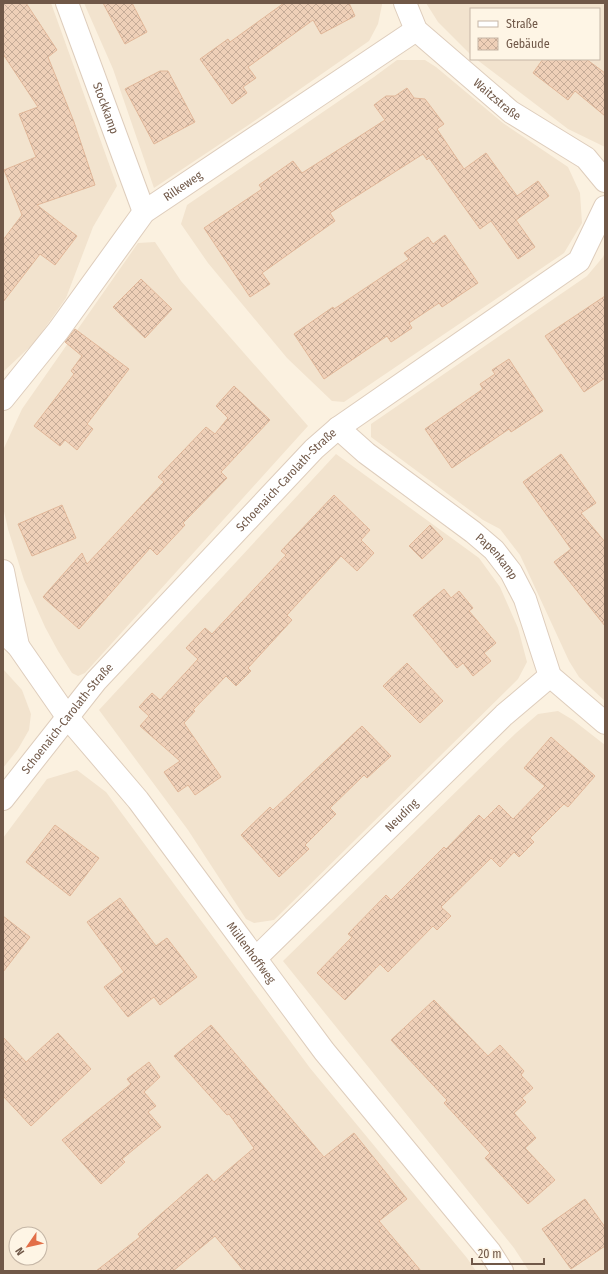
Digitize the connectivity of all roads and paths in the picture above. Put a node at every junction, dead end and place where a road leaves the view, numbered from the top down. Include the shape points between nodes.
1 (67, 3) edge
2 (405, 3) edge
3 (416, 30) junction
4 (605, 181) edge
5 (605, 207) edge
6 (144, 212) junction
7 (3, 400) edge
8 (338, 428) junction
9 (3, 571) edge
10 (10, 639) edge
11 (550, 676) junction
12 (68, 718) junction
13 (605, 723) edge
14 (3, 798) edge
15 (256, 958) junction
16 (502, 1271) edge

1 - 6 street, Stockkamp
2 - 3 street, Waitzstraße
3 - 4 street, Waitzstraße via 511,112 586,158
3 - 6 street, Rilkeweg
5 - 8 street, Schoenaich-Carolath-Straße via 579,261
6 - 7 street, Rilkeweg via 58,331
8 - 11 street, Papenkamp via 366,453 494,550 511,572 525,599
8 - 12 street, Schoenaich-Carolath-Straße via 314,448 102,676
9 - 10 street
10 - 12 street, Müllenhoffweg
11 - 13 street
11 - 15 street, Neuding via 504,715
12 - 14 street, Schoenaich-Carolath-Straße
12 - 15 street, Müllenhoffweg via 138,800
15 - 16 street, Müllenhoffweg via 324,1051 490,1252

